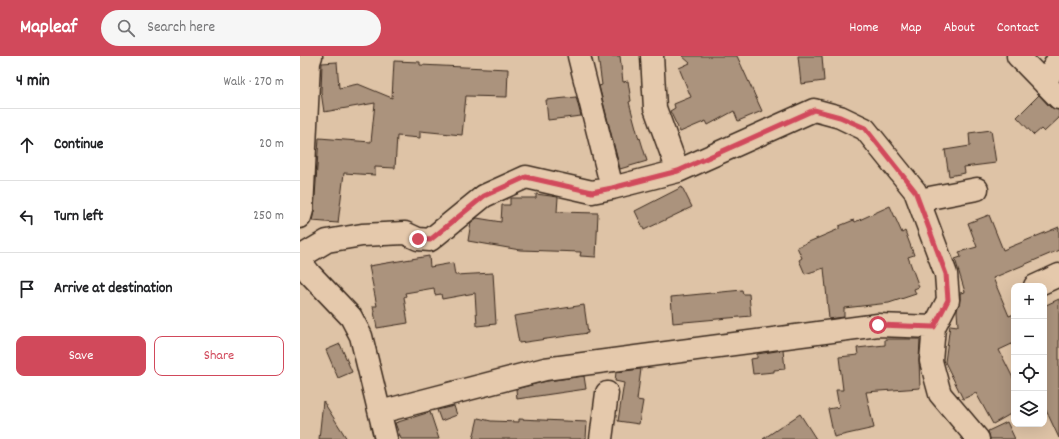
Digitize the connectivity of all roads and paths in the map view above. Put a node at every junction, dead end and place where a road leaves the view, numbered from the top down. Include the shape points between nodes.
1 (311, 56) edge
2 (579, 56) edge
3 (652, 56) edge
4 (1018, 56) edge
5 (1059, 57) edge
6 (1052, 91) edge
7 (678, 171) junction
8 (612, 188) junction
9 (977, 189) dead end
10 (918, 200) junction
11 (300, 217) edge
12 (303, 268) edge
13 (1059, 275) edge
14 (1042, 283) edge
15 (934, 327) junction
16 (606, 393) dead end
17 (380, 412) junction
18 (386, 439) edge
19 (601, 439) edge
20 (978, 439) edge

1 - 11 street
2 - 8 street
3 - 7 street via 655,108
4 - 6 street
5 - 6 street
7 - 8 street
7 - 10 street via 814,110 840,117 865,128 915,191
8 - 12 street via 592,192 526,177 484,196 430,240 418,239 405,233 362,235 327,241
9 - 10 street
10 - 15 street via 946,274 948,300
12 - 17 street via 351,317 361,336
13 - 14 street
15 - 17 street via 878,325 545,369
15 - 20 street via 931,361 940,394
16 - 19 street
17 - 18 street

